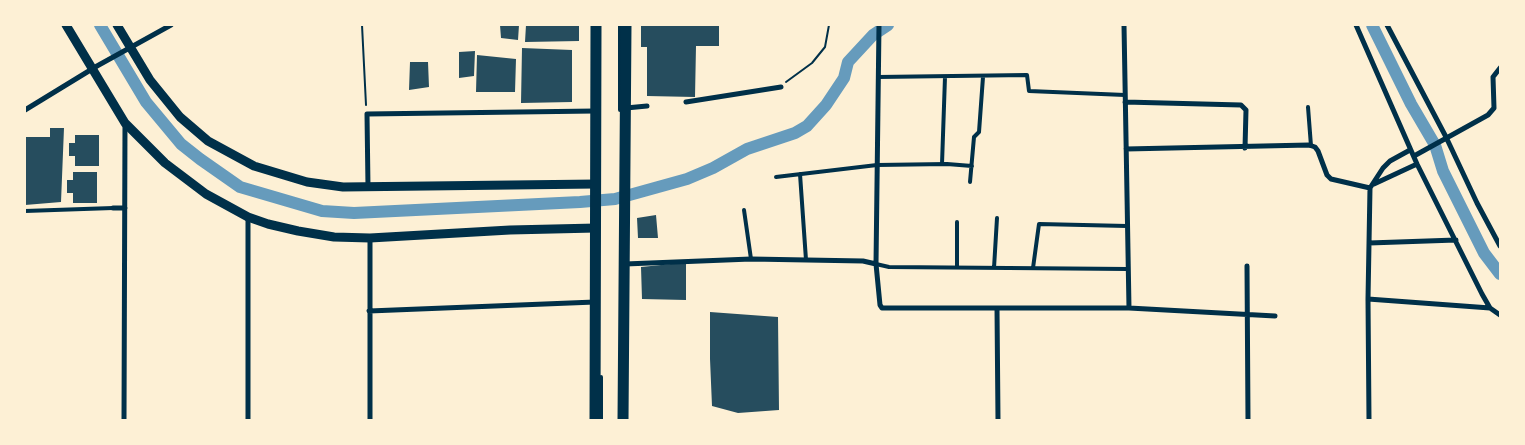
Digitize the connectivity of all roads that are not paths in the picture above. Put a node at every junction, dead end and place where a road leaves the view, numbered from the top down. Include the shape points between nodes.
1 (66, 25) edge
2 (116, 25) edge
3 (171, 25) edge
4 (596, 25) edge
5 (600, 25) edge
6 (620, 25) edge
7 (626, 25) edge
8 (879, 25) edge
9 (1124, 25) edge
10 (1356, 25) edge
11 (1387, 25) edge
12 (127, 50) junction
13 (94, 68) junction
14 (1500, 68) edge
15 (878, 77) junction
16 (945, 77) junction
17 (984, 77) junction
18 (780, 87) road end
19 (1125, 95) junction
20 (686, 102) dead end
21 (1126, 102) junction
22 (647, 106) dead end
23 (1308, 107) dead end
24 (25, 110) edge
25 (598, 110) junction
26 (622, 112) junction
27 (125, 123) junction
28 (620, 127) dead end
29 (1445, 138) junction
30 (1311, 146) junction
31 (1245, 148) junction
32 (1126, 149) junction
33 (1410, 150) junction
34 (1415, 155) junction
35 (942, 164) junction
36 (1417, 164) junction
37 (878, 165) junction
38 (972, 166) junction
39 (800, 174) junction
40 (776, 177) dead end
41 (623, 181) junction
42 (970, 182) dead end
43 (597, 185) junction
44 (1371, 186) junction
45 (368, 187) junction
46 (113, 208) joint
47 (125, 208) junction
48 (744, 210) dead end
49 (25, 211) edge
50 (248, 217) junction
51 (996, 218) dead end
52 (957, 222) dead end
53 (597, 226) junction
54 (1127, 226) junction
55 (622, 228) junction
56 (370, 238) junction
57 (1456, 240) junction
58 (1369, 243) junction
59 (1500, 246) edge
60 (751, 259) junction
61 (806, 260) junction
62 (625, 264) junction
63 (876, 264) junction
64 (1247, 266) dead end
65 (957, 267) junction
66 (994, 268) junction
67 (1034, 268) junction
68 (1128, 269) junction
69 (1368, 298) junction
70 (596, 302) junction
71 (997, 308) junction
72 (1129, 308) junction
73 (1490, 308) junction
74 (370, 310) junction
75 (1246, 313) junction
76 (1500, 315) edge
77 (1275, 316) dead end
78 (601, 334) dead end
79 (601, 374) dead end
80 (124, 420) edge
81 (248, 420) edge
82 (370, 420) edge
83 (595, 420) edge
84 (601, 420) edge
85 (618, 420) edge
86 (623, 420) edge
87 (998, 420) edge
88 (1248, 420) edge
89 (1369, 420) edge

1 - 13 street
2 - 12 street
3 - 12 street
4 - 25 main road
5 - 25 lane
6 - 26 lane
7 - 26 main road
8 - 15 street
9 - 19 street
10 - 33 street
11 - 29 street
12 - 13 street
12 - 45 street via 180,117 208,141 254,166 307,182
13 - 24 street
13 - 27 street
14 - 29 street via 1493,77 1494,108 1488,115
15 - 16 lane
15 - 37 street
16 - 17 lane
16 - 35 lane
17 - 19 lane via 1027,75 1029,91
17 - 38 lane
18 - 20 street
19 - 21 street
21 - 31 street via 1241,105 1246,110
21 - 32 street
22 - 26 street
23 - 30 lane
25 - 43 main road
25 - 45 street via 367,114
26 - 41 main road
27 - 47 street
27 - 50 street via 165,163 206,194
28 - 41 lane
29 - 34 street
29 - 59 street
30 - 31 street
30 - 44 street via 1318,151 1331,179
31 - 32 street
32 - 54 street
33 - 34 street
33 - 44 street via 1390,161
34 - 36 street
35 - 37 lane
35 - 38 lane
36 - 44 street
36 - 57 street
37 - 39 lane
37 - 63 street
38 - 42 lane
39 - 40 lane
39 - 61 lane
41 - 55 main road
43 - 45 street
43 - 53 main road
44 - 58 street
46 - 47 street
46 - 49 lane
47 - 80 street
48 - 60 lane
50 - 56 street via 298,231
50 - 81 street
51 - 66 lane
52 - 65 lane
53 - 56 street
53 - 70 main road
53 - 78 lane
54 - 67 lane via 1038,224
54 - 68 street
55 - 62 main road
55 - 85 lane
56 - 74 street
57 - 58 street
57 - 73 street
58 - 69 street
60 - 61 street
60 - 62 street
61 - 63 street
62 - 86 main road
63 - 65 lane via 889,267
63 - 71 street via 882,308
64 - 75 street
65 - 66 lane
66 - 67 lane
67 - 68 lane
68 - 72 street
69 - 73 street
69 - 89 street
70 - 74 street
70 - 83 main road
71 - 72 street
71 - 87 street
72 - 75 street
73 - 76 street
74 - 82 street
75 - 77 street
75 - 88 street
79 - 84 lane

